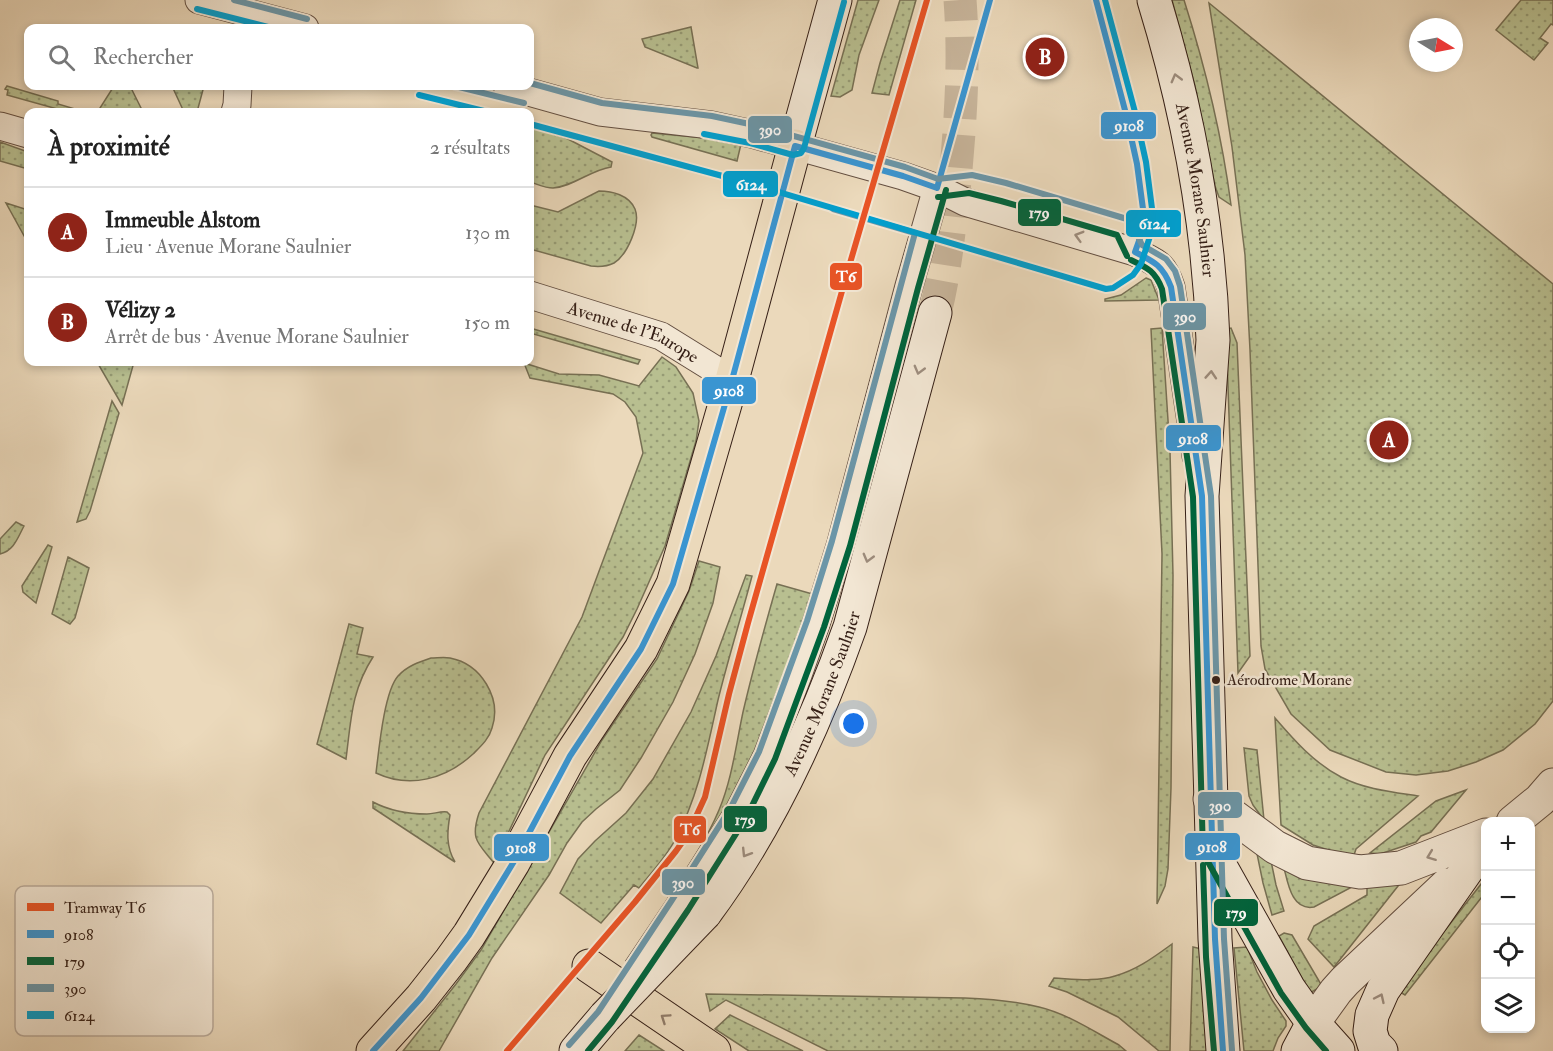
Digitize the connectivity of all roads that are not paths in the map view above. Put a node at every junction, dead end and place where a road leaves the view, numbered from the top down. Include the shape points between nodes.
1 (199, 0) edge
2 (836, 0) edge
3 (1154, 0) edge
4 (241, 20) edge
5 (272, 24) edge
6 (238, 90) edge
7 (521, 90) edge
8 (236, 108) edge
9 (0, 126) edge
10 (24, 133) edge
11 (795, 146) junction
12 (937, 188) junction
13 (534, 297) edge
14 (935, 313) tunnel mouth
15 (732, 380) junction
16 (1202, 496) junction
17 (1553, 785) edge
18 (1210, 799) junction
19 (1519, 817) edge
20 (1481, 848) edge
21 (1212, 851) junction
22 (692, 909) junction
23 (589, 966) dead end
24 (1306, 1037) edge
25 (373, 1051) edge
26 (576, 1051) edge
27 (714, 1051) edge
28 (1223, 1051) edge
29 (1338, 1051) edge
30 (1381, 1051) edge

1 - 4 street
2 - 11 main road
16 -> 3 main road, Avenue Morane Saulnier via 1213,340 1206,234 1182,98
4 - 5 street
6 - 8 street
7 - 11 street via 600,112 711,125
9 - 10 street
11 - 12 street
11 - 15 highway
16 -> 12 street via 1171,287 1159,264 1136,252 965,202
12 - 22 street, Avenue Morane Saulnier via 816,624 766,756
13 - 15 street, Avenue de l'Europe via 661,336
14 -> 22 main road, Avenue Morane Saulnier via 850,627 835,669 765,823 723,890
15 - 25 highway via 673,584 641,649 570,756 469,935 421,998
16 - 18 main road, Avenue Morane Saulnier
17 - 19 main road
20 -> 18 main road via 1401,868 1360,872 1307,863 1275,847
18 - 21 main road, Avenue Morane Saulnier
20 - 24 main road via 1345,981
30 -> 20 main road via 1370,1031 1383,990
21 - 24 main road, Avenue Morane Saulnier via 1290,989
21 - 28 main road, Avenue Morane Saulnier
22 - 26 main road, Avenue Morane Saulnier, bridge
27 -> 23 highway
24 - 29 main road, Avenue Morane Saulnier

